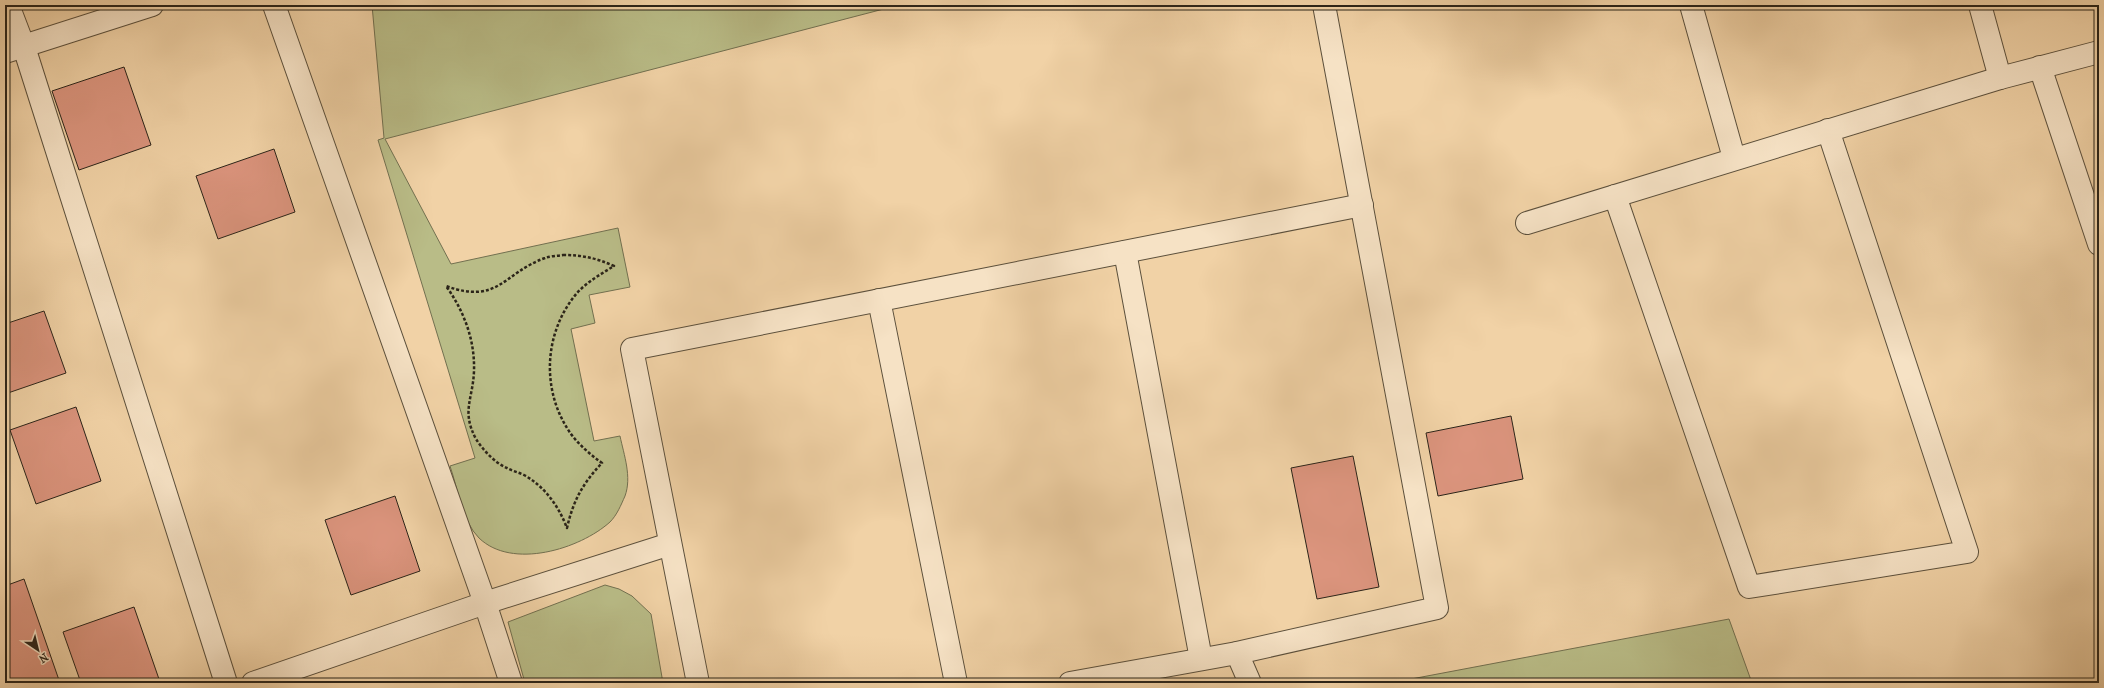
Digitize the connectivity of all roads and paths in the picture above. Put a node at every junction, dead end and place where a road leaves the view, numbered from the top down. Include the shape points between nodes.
1 (8, 5) edge
2 (152, 5) edge
3 (274, 5) edge
4 (1324, 5) edge
5 (1692, 5) edge
6 (1980, 5) edge
7 (14, 49) edge
8 (2099, 52) edge
9 (2040, 67) junction
10 (2000, 78) junction
11 (1828, 130) junction
12 (1734, 158) junction
13 (1615, 196) junction
14 (1362, 205) junction
15 (1527, 223) dead end
16 (2099, 244) edge
17 (1125, 252) junction
18 (878, 300) junction
19 (505, 468) joint
20 (670, 544) junction
21 (485, 603) junction
22 (1237, 653) junction
23 (1201, 659) junction
24 (226, 683) edge
25 (253, 683) edge
26 (511, 683) edge
27 (698, 683) edge
28 (956, 683) edge
29 (1070, 683) edge
30 (1250, 683) edge

1 - 7 street
2 - 7 street
3 - 21 street
4 - 14 street
5 - 12 street
6 - 10 street
7 - 24 street
8 - 9 street
9 - 10 street
9 - 16 street
10 - 11 street
11 - 12 street
11 - 13 street via 1967,552 1749,586
12 - 13 street
13 - 15 street
14 - 17 street
14 - 22 street via 1437,608
17 - 18 street
17 - 23 street
18 - 20 street via 632,349
18 - 28 street
19 - 19 path via 524,474 540,486 558,507 567,528 578,493 602,463 586,451 561,417 553,397 550,376 550,355 555,333 564,312 577,294 594,278 614,266 598,258 563,255 540,260 500,286 484,292 471,292 446,286 464,317 473,353 473,377 467,406 470,424 484,450
20 - 21 street
20 - 27 street
21 - 25 street
21 - 26 street
22 - 23 street
22 - 30 street
23 - 29 street

